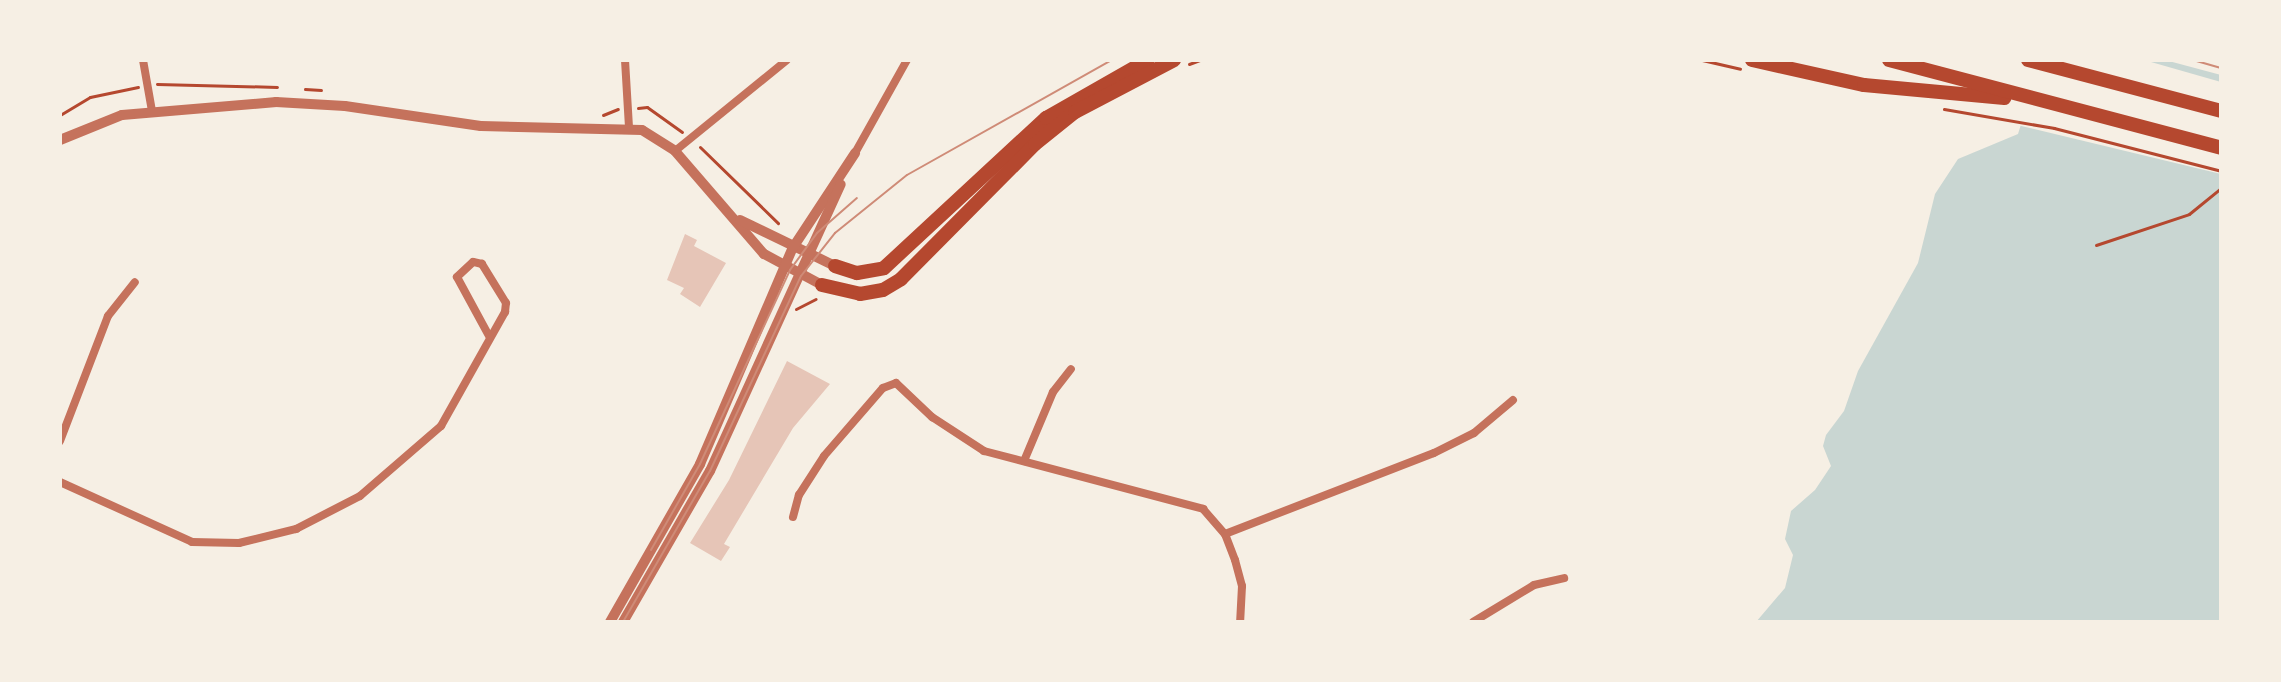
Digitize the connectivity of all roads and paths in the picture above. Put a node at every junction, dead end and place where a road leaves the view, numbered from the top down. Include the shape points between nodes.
1 (143, 60) edge
2 (625, 60) edge
3 (787, 60) edge
4 (907, 60) edge
5 (1148, 60) edge
6 (1174, 60) edge
7 (1752, 60) edge
8 (1889, 60) edge
9 (2028, 60) edge
10 (2045, 60) edge
11 (2071, 71) junction
12 (148, 85) junction
13 (2045, 101) junction
14 (1934, 108) dead end
15 (152, 111) junction
16 (2221, 111) edge
17 (60, 115) edge
18 (629, 128) junction
19 (60, 140) edge
20 (2221, 148) edge
21 (675, 151) junction
22 (855, 153) junction
23 (2221, 171) edge
24 (2221, 188) edge
25 (738, 219) junction
26 (2096, 245) dead end
27 (792, 249) junction
28 (808, 255) junction
29 (835, 266) joint
30 (786, 268) junction
31 (801, 276) junction
32 (135, 282) dead end
33 (822, 285) joint
34 (814, 299) dead end
35 (799, 311) dead end
36 (489, 336) junction
37 (1071, 369) dead end
38 (1513, 400) dead end
39 (60, 441) edge
40 (1024, 461) junction
41 (60, 482) edge
42 (793, 517) dead end
43 (1225, 534) junction
44 (1564, 578) dead end
45 (610, 622) edge
46 (623, 622) edge
47 (1240, 622) edge
48 (1473, 622) edge

1 - 12 street
2 - 18 street
3 - 21 street
4 - 22 street
5 - 29 highway via 1046,118 884,268 857,273
6 - 33 highway via 1075,112 1035,144 901,279 883,290 860,294
7 - 13 highway via 1864,85
8 - 13 highway
9 - 11 highway
10 - 11 highway
11 - 16 highway
12 - 15 street
12 - 17 path via 90,97
13 - 20 highway
14 - 23 path via 2054,128
15 - 18 street via 317,103 493,127
15 - 19 street via 122,115
18 - 21 street via 654,134
21 - 25 street
22 - 27 street
22 - 28 street
24 - 26 path via 2189,214
25 - 27 street
25 - 30 street via 758,248
27 - 28 street
27 - 30 street
28 - 29 street
28 - 31 street
30 - 31 street
30 - 45 street via 700,464
31 - 33 street
31 - 46 street via 710,471
32 - 39 street via 108,316
34 - 35 path
36 - 36 street via 506,303 482,264 473,262 457,277
36 - 41 street via 452,408 426,441 360,496 296,529 239,543 192,542
37 - 40 street via 1053,392
38 - 43 street via 1474,433 1434,453
40 - 42 street via 984,451 951,431 896,383 883,388 824,456 799,495
40 - 43 street via 1189,502
43 - 47 street via 1242,586
44 - 48 street via 1534,585

